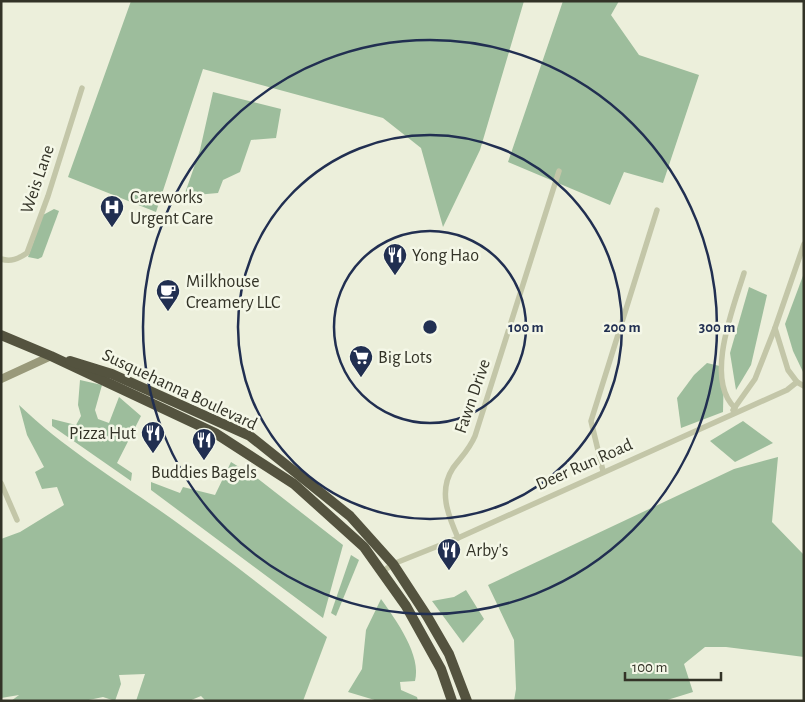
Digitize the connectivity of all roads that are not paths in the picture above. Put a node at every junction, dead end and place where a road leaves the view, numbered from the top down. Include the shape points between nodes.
1 (82, 88) dead end
2 (559, 171) dead end
3 (657, 210) dead end
4 (804, 244) edge
5 (1, 259) edge
6 (744, 273) dead end
7 (775, 328) junction
8 (1, 335) edge
9 (51, 356) junction
10 (1, 379) edge
11 (798, 382) junction
12 (804, 386) edge
13 (734, 408) junction
14 (729, 416) junction
15 (603, 471) junction
16 (1, 483) edge
17 (17, 520) dead end
18 (458, 538) junction
19 (393, 564) junction
20 (382, 572) junction
21 (452, 701) edge
22 (467, 701) edge

1 - 5 street, Weis Lane via 27,253 8,261
2 - 18 street, Fawn Drive via 475,436 447,480 446,510
3 - 15 street via 591,421
4 - 7 street
6 - 13 street via 720,359 727,397
7 - 11 street via 784,362
7 - 13 street via 755,379
8 - 9 highway, Susquehanna Boulevard
9 - 10 street
9 - 19 highway, Susquehanna Boulevard via 112,374 250,436 350,516
9 - 20 highway, Susquehanna Boulevard via 214,433 294,484 364,547
11 - 12 street
11 - 14 street, Deer Run Road
13 - 14 street
14 - 15 street, Deer Run Road
15 - 18 street, Deer Run Road
16 - 17 street
18 - 19 street, Deer Run Road
19 - 20 street, Deer Run Road
19 - 22 highway, Susquehanna Boulevard via 449,654
20 - 21 highway, Susquehanna Boulevard via 426,640

